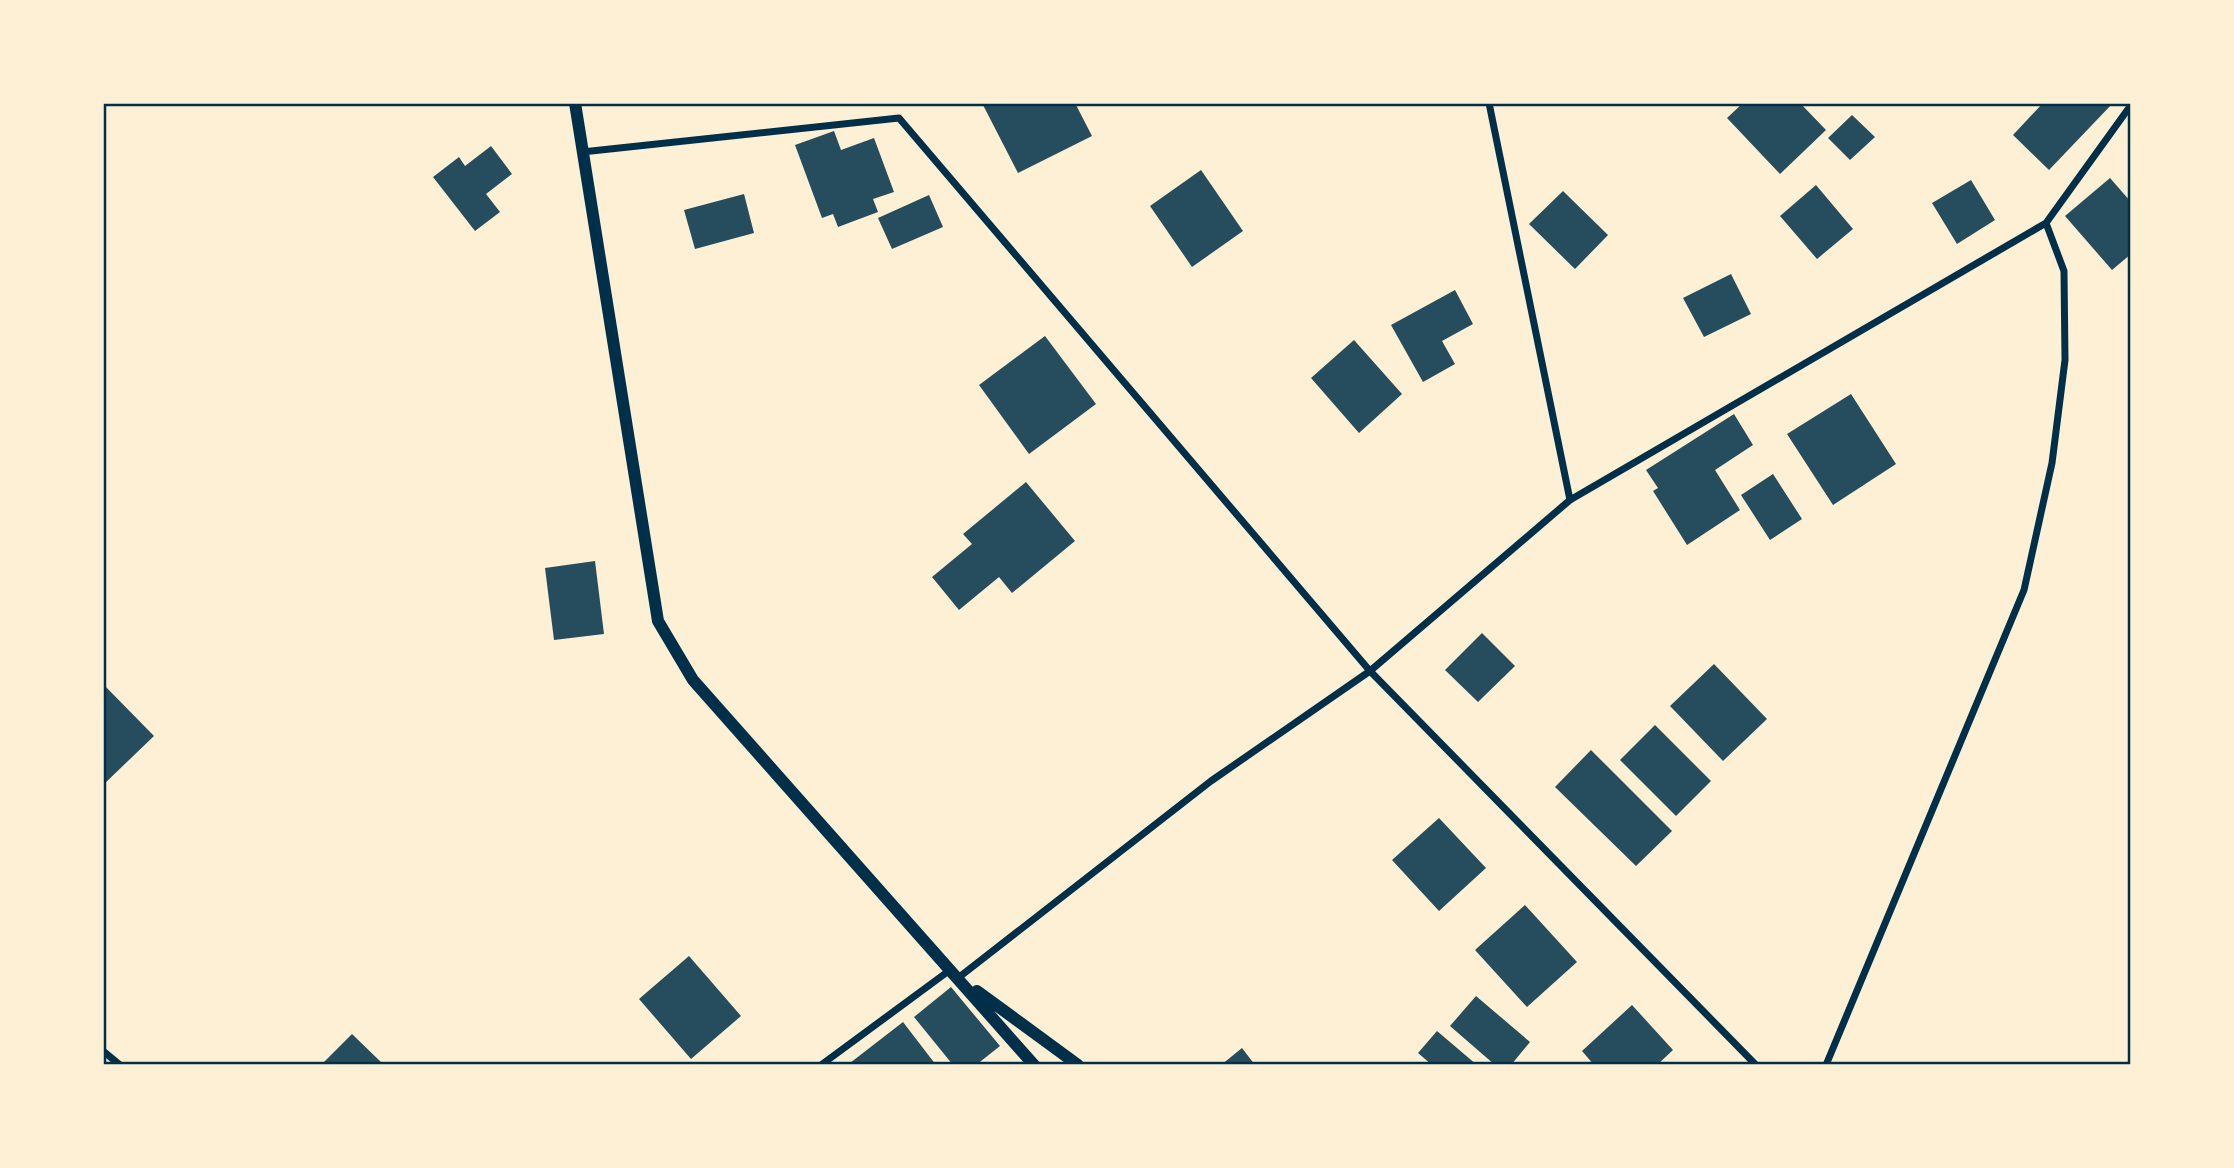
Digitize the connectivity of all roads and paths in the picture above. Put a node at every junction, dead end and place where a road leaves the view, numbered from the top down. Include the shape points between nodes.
1 (575, 103) edge
2 (1489, 103) edge
3 (2131, 105) edge
4 (582, 152) junction
5 (2046, 223) junction
6 (1570, 500) junction
7 (1370, 671) junction
8 (955, 973) junction
9 (103, 1051) edge
10 (120, 1065) edge
11 (821, 1065) edge
12 (1034, 1065) edge
13 (1078, 1065) edge
14 (1756, 1065) edge
15 (1826, 1065) edge

1 - 4 street
2 - 6 street
3 - 5 street
4 - 7 street via 899,118
4 - 8 street via 658,621 693,680
5 - 6 street
5 - 15 street via 2064,271 2065,360 2052,463 2024,590
6 - 7 street
7 - 8 street via 1211,781
7 - 14 street
8 - 11 street
8 - 12 street
8 - 13 street
9 - 10 street

